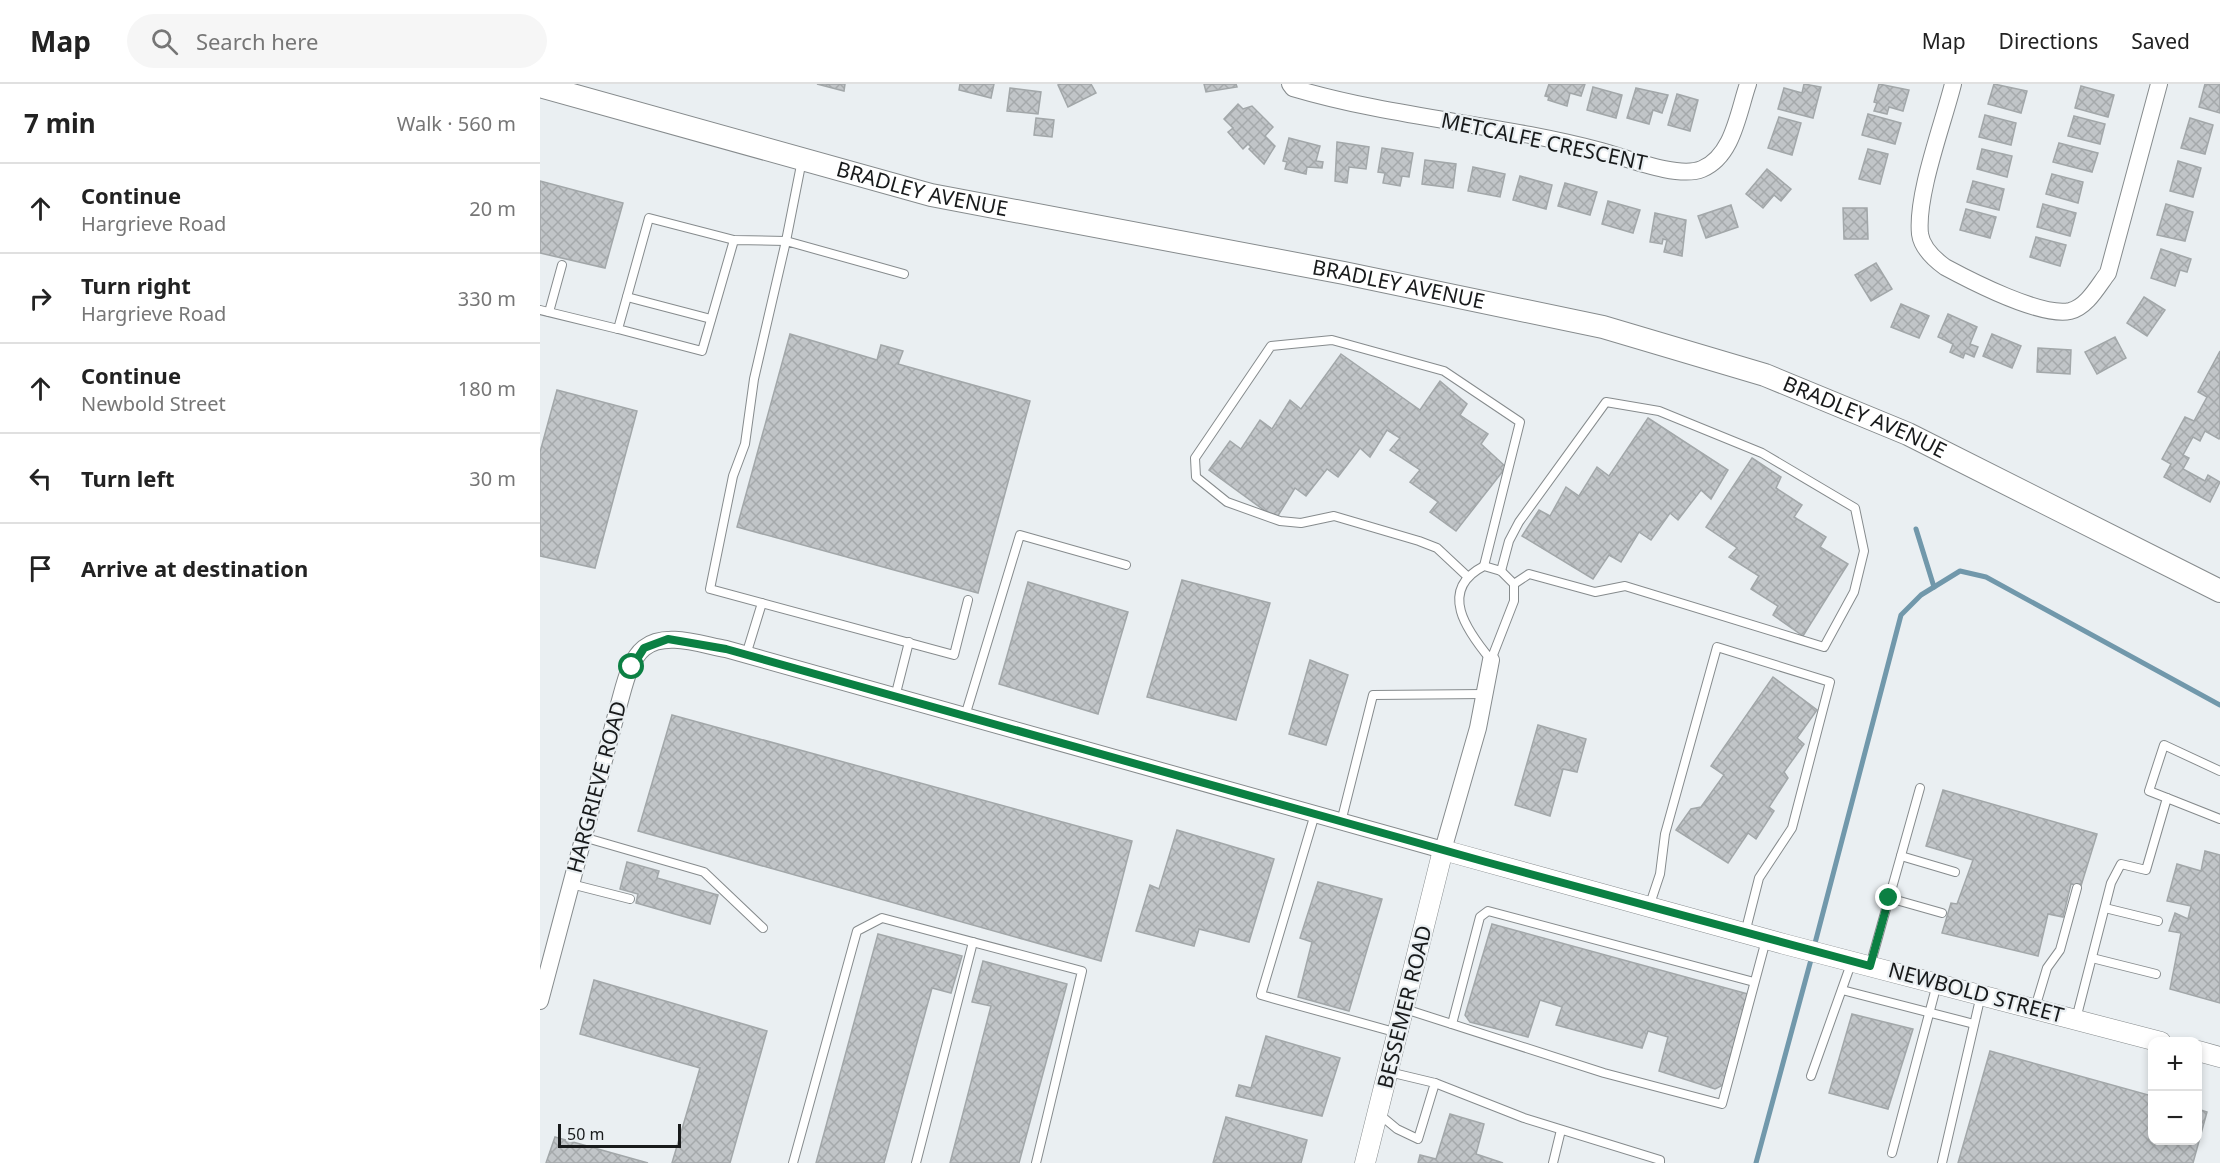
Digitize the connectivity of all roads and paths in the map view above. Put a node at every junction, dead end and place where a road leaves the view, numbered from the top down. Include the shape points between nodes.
1 (1290, 84) edge
2 (1748, 84) edge
3 (1953, 84) edge
4 (2159, 84) edge
5 (540, 87) edge
6 (802, 160) junction
7 (734, 240) junction
8 (786, 241) junction
9 (562, 265) dead end
10 (904, 274) dead end
11 (627, 297) junction
12 (540, 310) edge
13 (549, 312) junction
14 (711, 319) junction
15 (618, 329) junction
16 (1126, 565) dead end
17 (1484, 566) junction
18 (1501, 571) junction
19 (1468, 577) junction
20 (1514, 584) junction
21 (2220, 591) edge
22 (968, 600) dead end
23 (762, 603) junction
24 (909, 642) junction
25 (746, 655) junction
26 (1491, 660) junction
27 (1486, 694) junction
28 (895, 697) junction
29 (965, 716) junction
30 (2220, 771) edge
31 (1920, 788) dead end
32 (2167, 798) junction
33 (1315, 814) junction
34 (2220, 819) edge
35 (1341, 822) junction
36 (583, 837) junction
37 (1443, 850) junction
38 (1901, 856) junction
39 (1954, 872) dead end
40 (571, 884) junction
41 (2078, 888) dead end
42 (1889, 898) junction
43 (630, 899) dead end
44 (1649, 907) junction
45 (2105, 908) junction
46 (1942, 913) dead end
47 (2158, 921) dead end
48 (763, 928) dead end
49 (1745, 933) junction
50 (1775, 941) junction
51 (974, 942) junction
52 (2092, 958) junction
53 (1861, 963) junction
54 (2156, 974) dead end
55 (1754, 982) junction
56 (1938, 983) junction
57 (1842, 990) junction
58 (1981, 995) junction
59 (540, 1001) edge
60 (1404, 1009) junction
61 (2035, 1009) junction
62 (1930, 1013) junction
63 (2076, 1019) junction
64 (1452, 1024) junction
65 (1974, 1024) junction
66 (1399, 1034) junction
67 (2148, 1038) edge
68 (2202, 1052) edge
69 (2220, 1057) edge
70 (1389, 1072) junction
71 (1811, 1076) dead end
72 (1435, 1083) junction
73 (1379, 1114) junction
74 (1561, 1130) junction
75 (1892, 1154) dead end
76 (793, 1163) edge
77 (916, 1163) edge
78 (1036, 1163) edge
79 (1365, 1163) edge
80 (1552, 1163) edge
81 (1660, 1163) edge
82 (1941, 1163) edge

1 - 2 street, METCALFE CRESCENT via 1337,101 1572,143 1687,174 1719,160
3 - 4 street via 1922,207 1920,236 1930,256 1945,267 2046,311 2071,311 2090,298 2108,273
5 - 6 main road, BRADLEY AVENUE
6 - 8 lane
6 - 21 main road, BRADLEY AVENUE via 931,195 1603,327 1765,375 1908,434
7 - 8 lane
7 - 11 lane via 649,218
7 - 14 lane
8 - 10 lane
8 - 23 lane via 754,379 745,444 733,476 710,589
9 - 13 lane
11 - 14 lane
11 - 15 lane
12 - 13 lane
13 - 15 lane
14 - 15 lane via 702,351
16 - 29 lane via 1020,536
17 - 18 lane
17 - 19 lane
17 - 19 lane via 1520,422 1444,371 1332,340 1271,346 1195,458 1197,477 1227,501 1280,521 1301,523 1334,516 1419,541 1437,548
18 - 20 lane
18 - 20 lane via 1519,522 1606,402 1659,411 1762,453 1855,508 1864,551 1854,592 1824,647 1625,586 1595,592 1529,574
19 - 26 lane via 1458,599 1469,633
20 - 26 lane via 1514,601
22 - 24 lane via 954,655
23 - 24 lane
23 - 25 lane
24 - 28 lane
25 - 28 street, HARGRIEVE ROAD
25 - 36 street, HARGRIEVE ROAD via 668,639 644,648 632,667 619,704
26 - 27 street
27 - 35 lane via 1373,695
27 - 37 street
28 - 29 street, HARGRIEVE ROAD
29 - 33 street, HARGRIEVE ROAD
30 - 32 lane via 2164,745 2149,791
31 - 38 lane
32 - 34 lane
32 - 45 lane via 2145,870 2121,864
33 - 35 street, HARGRIEVE ROAD
33 - 66 lane via 1261,995
35 - 37 street, HARGRIEVE ROAD
36 - 40 street, HARGRIEVE ROAD
36 - 48 lane via 704,872
37 - 44 street, NEWBOLD STREET
37 - 60 street, BESSEMER ROAD
38 - 39 lane
38 - 42 lane
40 - 43 lane
40 - 59 street, HARGRIEVE ROAD
41 - 61 lane via 2060,950 2047,968
42 - 46 lane
42 - 53 lane
44 - 49 street, NEWBOLD STREET
44 - 49 lane via 1660,874 1665,834 1718,647 1830,682 1792,828 1759,878
45 - 47 lane
45 - 52 lane
49 - 50 street, NEWBOLD STREET
50 - 53 street, NEWBOLD STREET
50 - 55 lane
51 - 76 lane via 882,918 857,931
51 - 77 lane
51 - 78 lane via 1082,971
52 - 54 lane
52 - 63 lane
53 - 56 street, NEWBOLD STREET
53 - 57 lane
55 - 64 lane via 1488,911 1480,917
55 - 64 lane via 1722,1104
56 - 58 street, NEWBOLD STREET
56 - 62 lane
57 - 62 lane
57 - 71 lane
58 - 61 street, NEWBOLD STREET
58 - 65 lane
60 - 64 lane
60 - 66 street, BESSEMER ROAD
61 - 63 street, NEWBOLD STREET
62 - 65 lane
62 - 75 lane
63 - 67 street, NEWBOLD STREET
65 - 82 lane
66 - 70 street, BESSEMER ROAD
68 - 69 street
70 - 72 lane
70 - 73 street, BESSEMER ROAD
72 - 73 lane via 1418,1139 1396,1129
72 - 74 lane
73 - 79 street, BESSEMER ROAD
74 - 80 lane
74 - 81 lane

